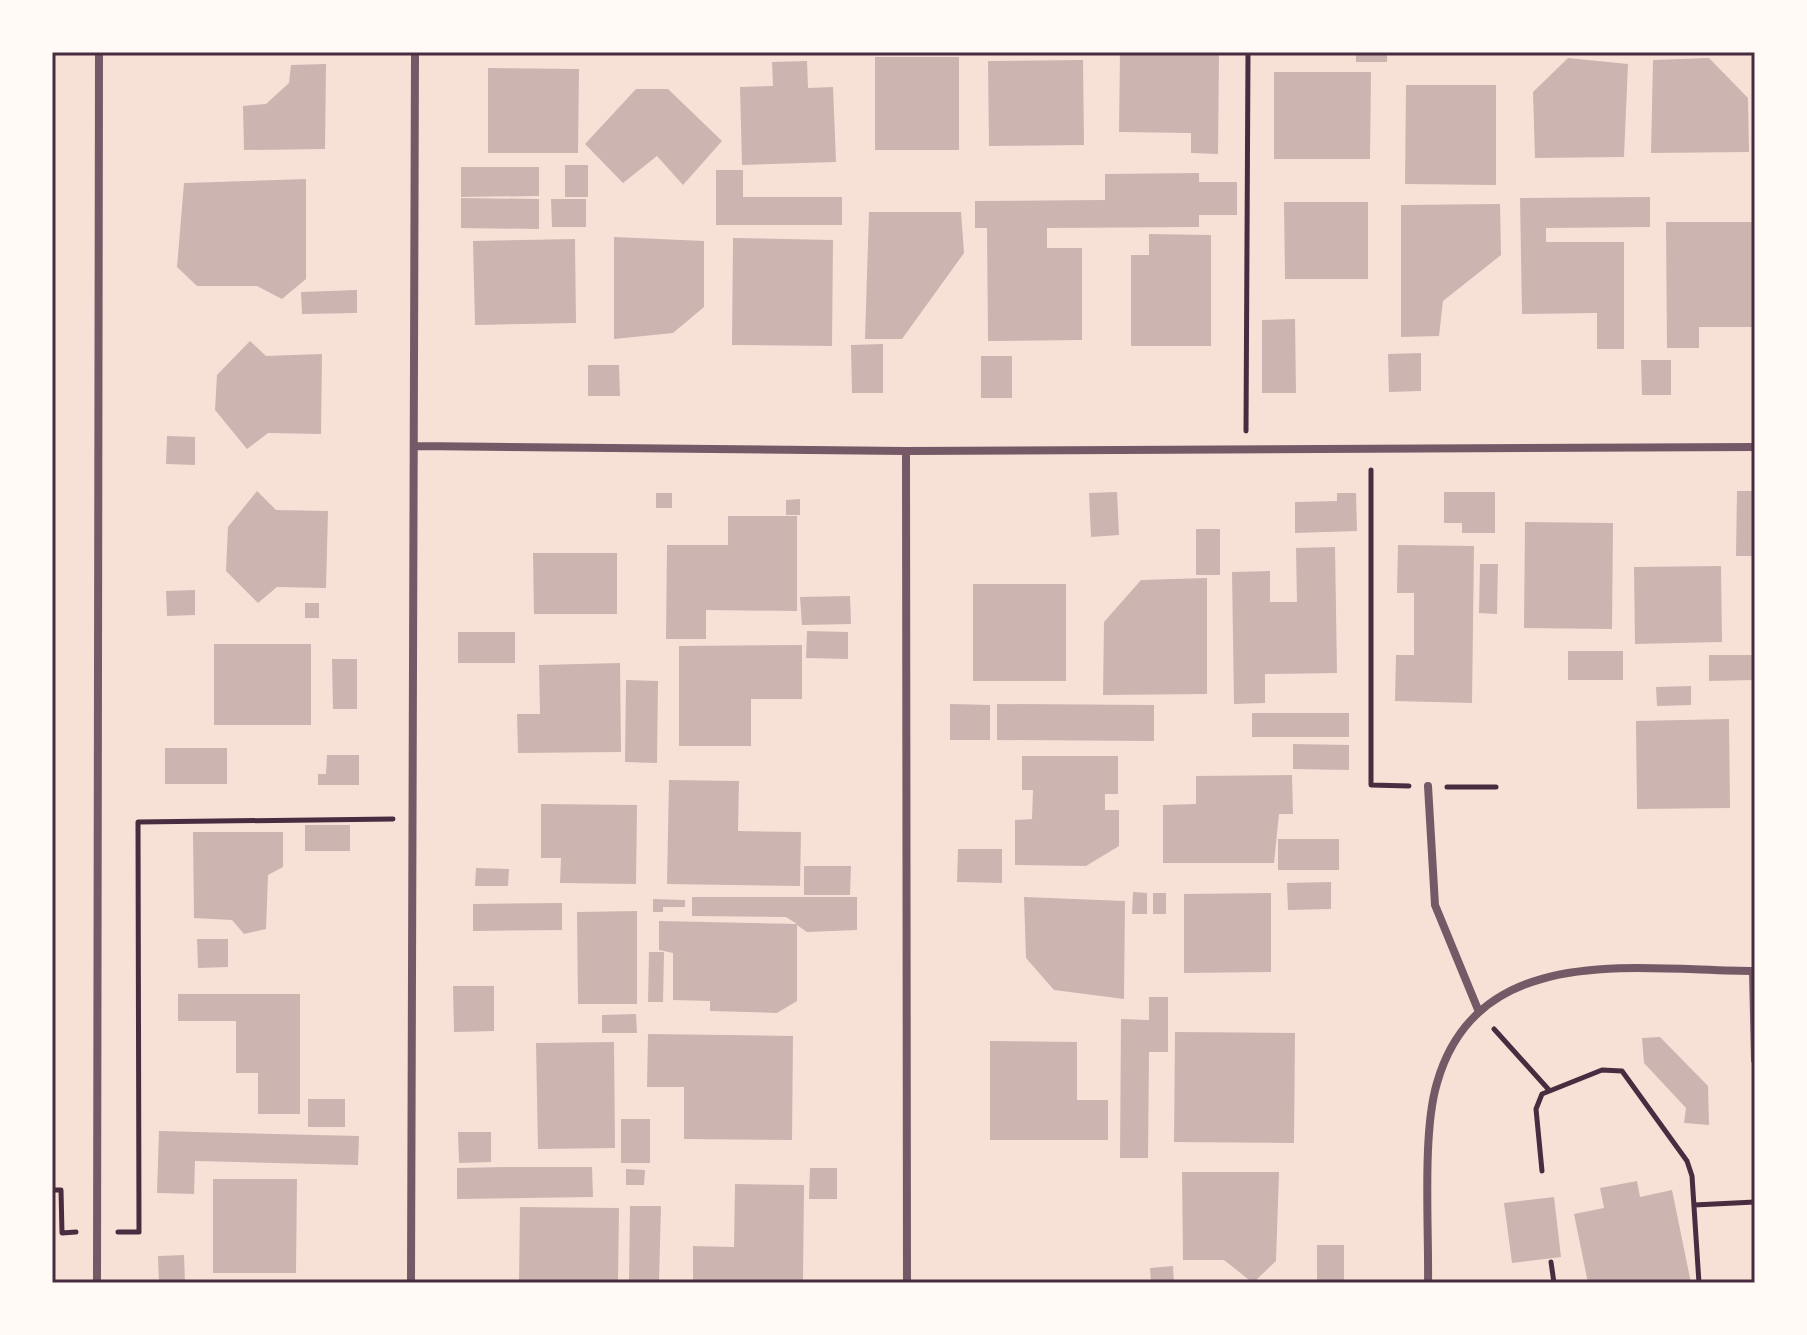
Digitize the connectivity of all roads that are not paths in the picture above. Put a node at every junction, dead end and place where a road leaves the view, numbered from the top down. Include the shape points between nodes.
1 (99, 52) edge
2 (415, 52) edge
3 (417, 446) junction
4 (1755, 447) edge
5 (906, 451) junction
6 (1428, 786) road end
7 (1754, 971) edge
8 (1479, 1012) junction
9 (1755, 1060) edge
10 (97, 1283) edge
11 (411, 1283) edge
12 (907, 1283) edge
13 (1428, 1283) edge

1 - 10 street
2 - 3 street
3 - 5 street
3 - 11 street
4 - 5 street
5 - 12 street
6 - 8 street via 1435,905
7 - 8 street via 1552,973 1513,987
7 - 9 street
8 - 13 street via 1453,1045 1436,1084

